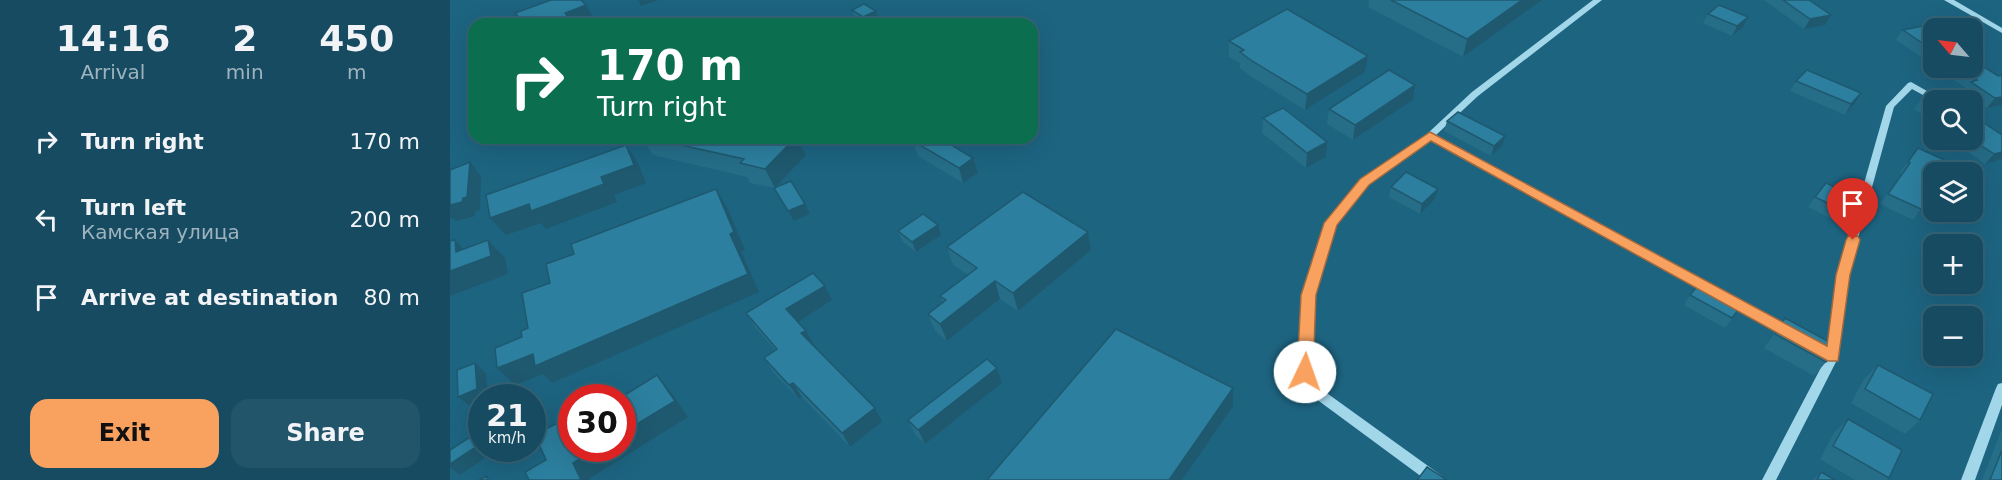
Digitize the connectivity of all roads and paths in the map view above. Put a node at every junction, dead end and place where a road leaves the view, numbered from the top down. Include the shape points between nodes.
1 (1598, 0) edge
2 (1948, 0) edge
3 (2002, 31) edge
4 (1923, 91) edge
5 (1430, 136) junction
6 (1803, 340) edge
7 (2002, 388) edge
8 (1437, 480) edge
9 (1768, 480) edge
10 (1968, 480) edge

1 - 5 street via 1475,94
2 - 3 street
4 - 9 street via 1911,85 1890,106 1843,275 1828,354
5 - 6 street
5 - 8 street via 1365,182 1331,223 1308,295 1305,372 1312,388
7 - 10 street

